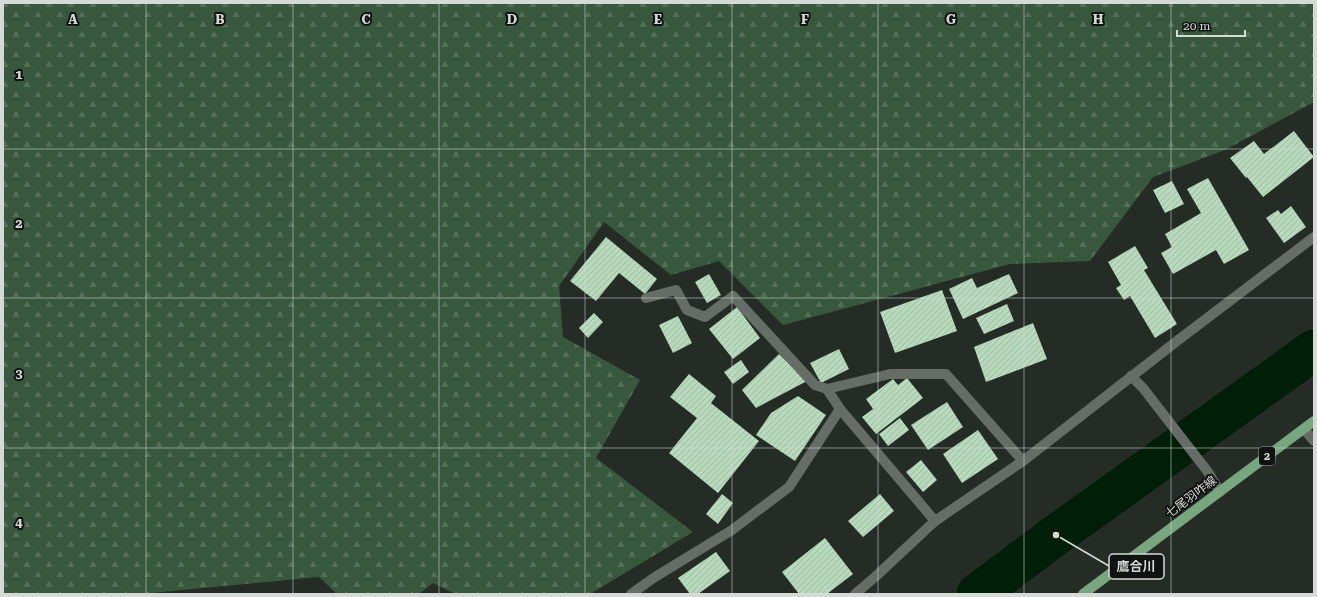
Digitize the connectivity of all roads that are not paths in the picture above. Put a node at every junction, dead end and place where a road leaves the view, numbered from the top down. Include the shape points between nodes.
1 (1314, 237) edge
2 (646, 298) dead end
3 (1132, 376) junction
4 (827, 389) junction
5 (840, 409) junction
6 (1314, 421) edge
7 (1304, 429) junction
8 (1314, 441) edge
9 (1023, 460) junction
10 (1220, 492) junction
11 (935, 521) junction
12 (631, 594) edge
13 (855, 594) edge
14 (1083, 594) edge

1 - 3 street
2 - 4 street via 676,290 687,310 705,316 733,296 815,385
3 - 9 street
3 - 10 street via 1208,472
4 - 5 street
4 - 9 street via 890,374 946,374
5 - 11 street
5 - 12 street via 789,486 732,530
6 - 7 main road, 七尾羽咋線 / 2
7 - 8 street
7 - 10 main road, 七尾羽咋線 / 2
9 - 11 street
10 - 14 main road, 七尾羽咋線 / 2
11 - 13 street

